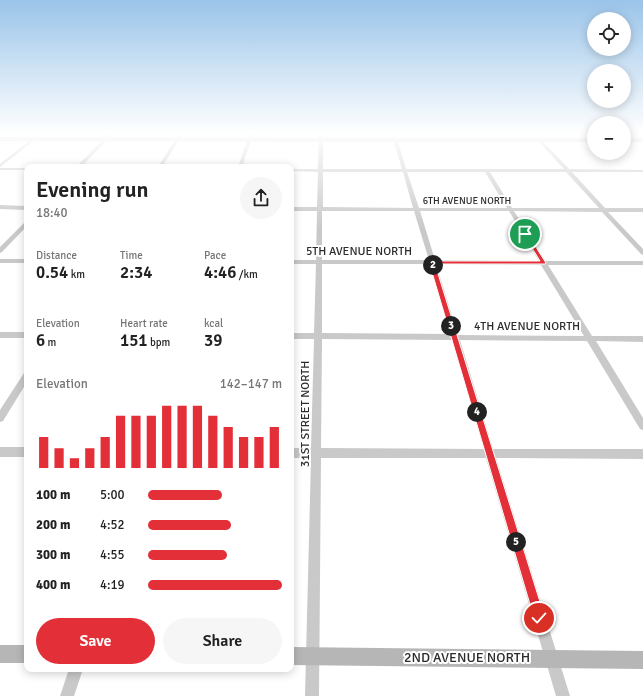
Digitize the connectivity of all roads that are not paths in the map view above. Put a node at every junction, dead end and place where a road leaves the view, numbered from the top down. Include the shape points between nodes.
1 (320, 164) edge
2 (403, 164) edge
3 (563, 164) edge
4 (0, 168) edge
5 (24, 169) edge
6 (294, 170) edge
7 (320, 170) junction
8 (405, 170) junction
9 (568, 170) junction
10 (487, 171) junction
11 (643, 171) edge
12 (0, 207) edge
13 (24, 208) edge
14 (294, 209) edge
15 (319, 209) junction
16 (417, 209) junction
17 (510, 209) junction
18 (604, 210) junction
19 (643, 210) edge
20 (24, 226) edge
21 (0, 251) edge
22 (643, 252) edge
23 (0, 261) edge
24 (24, 261) edge
25 (294, 262) edge
26 (318, 262) junction
27 (432, 262) junction
28 (543, 263) junction
29 (643, 263) edge
30 (0, 335) edge
31 (24, 335) edge
32 (294, 336) edge
33 (317, 336) junction
34 (454, 337) junction
35 (590, 338) junction
36 (643, 339) edge
37 (24, 380) edge
38 (0, 418) edge
39 (643, 426) edge
40 (0, 452) edge
41 (24, 452) edge
42 (294, 453) edge
43 (317, 453) junction
44 (490, 454) junction
45 (643, 454) edge
46 (0, 654) edge
47 (24, 654) edge
48 (294, 656) edge
49 (313, 656) junction
50 (551, 658) junction
51 (643, 660) edge
52 (75, 672) edge
53 (67, 696) edge
54 (312, 696) edge
55 (563, 696) edge

1 - 7 street, 31ST STREET NORTH
2 - 8 street
3 - 9 street
4 - 5 street
6 - 7 street
7 - 8 street
7 - 15 street, 31ST STREET NORTH
8 - 10 street
8 - 16 street
9 - 10 street
9 - 11 street
9 - 18 street
10 - 17 street
12 - 13 street
14 - 15 street, 6TH AVENUE NORTH
15 - 16 street, 6TH AVENUE NORTH
15 - 26 street, 31ST STREET NORTH
16 - 17 street, 6TH AVENUE NORTH
16 - 27 street
17 - 18 street, 6TH AVENUE NORTH
17 - 28 street
18 - 19 street, 6TH AVENUE NORTH
18 - 22 street
20 - 21 street
23 - 24 street
25 - 26 street, 5TH AVENUE NORTH
26 - 27 street, 5TH AVENUE NORTH
26 - 33 street, 31ST STREET NORTH
27 - 28 street, 5TH AVENUE NORTH
27 - 34 street
28 - 29 street, 5TH AVENUE NORTH
28 - 35 street
30 - 31 street
32 - 33 street, 4TH AVENUE NORTH
33 - 34 street, 4TH AVENUE NORTH
33 - 43 street, 31ST STREET NORTH
34 - 35 street, 4TH AVENUE NORTH
34 - 44 street
35 - 36 street, 4TH AVENUE NORTH
35 - 39 street
37 - 38 street
40 - 41 street
42 - 43 street
43 - 44 street
43 - 49 street, 31ST STREET NORTH
44 - 45 street
44 - 50 street
46 - 47 street
48 - 49 street, 2ND AVENUE NORTH
49 - 50 street, 2ND AVENUE NORTH
49 - 54 street, 31ST STREET NORTH
50 - 51 street, 2ND AVENUE NORTH
50 - 55 street
52 - 53 street

